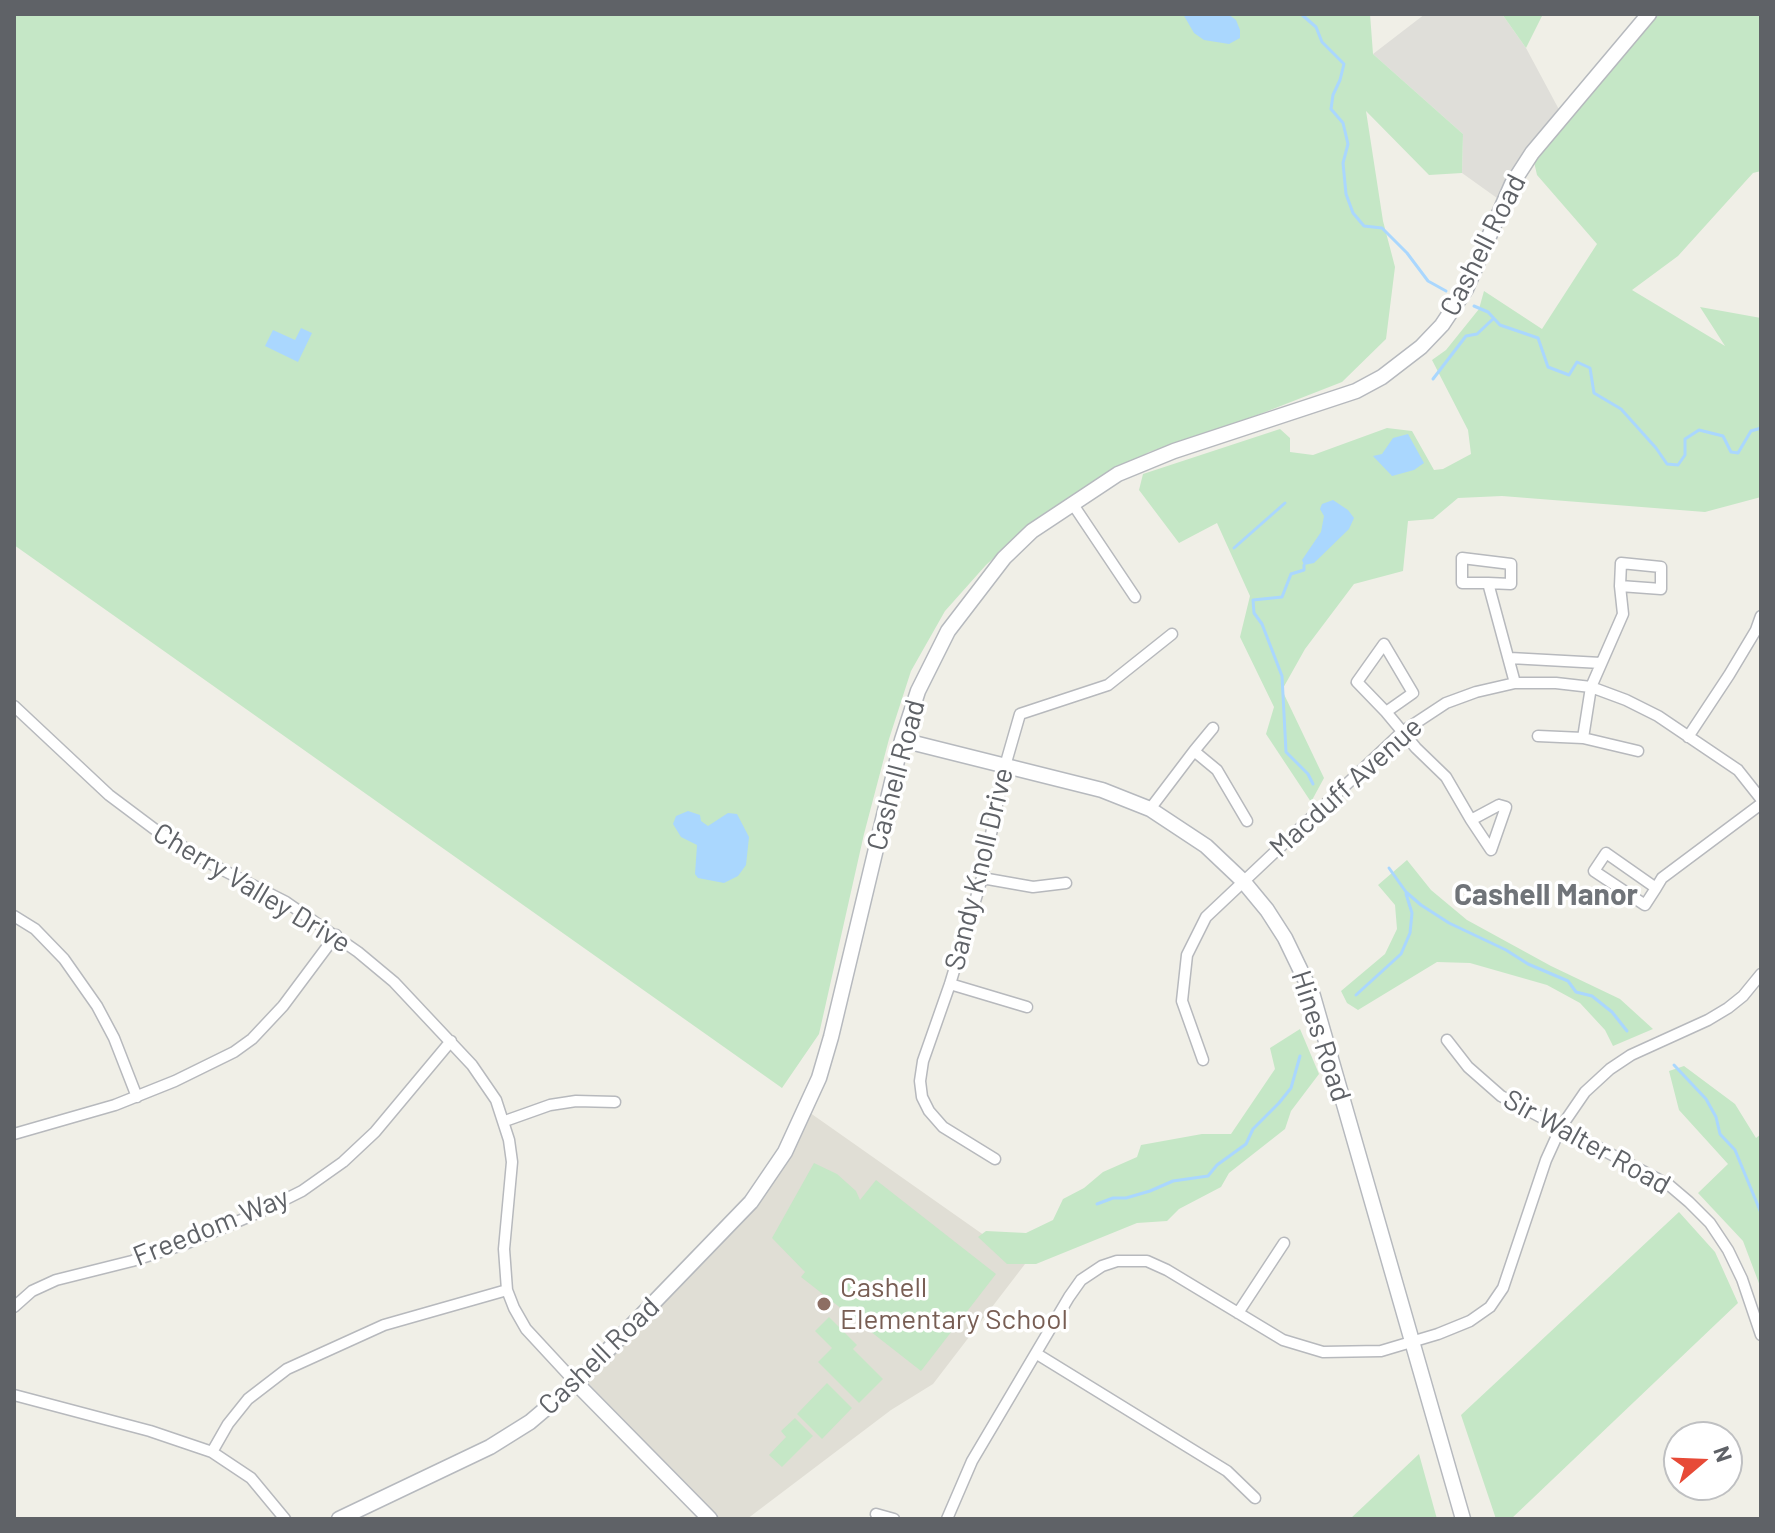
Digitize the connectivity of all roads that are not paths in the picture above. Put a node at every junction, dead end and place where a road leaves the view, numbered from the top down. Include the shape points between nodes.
1 (1649, 14) edge
2 (1072, 503) junction
3 (1488, 583) junction
4 (1620, 586) dead end
5 (1135, 597) dead end
6 (1761, 616) edge
7 (1758, 630) edge
8 (1172, 634) dead end
9 (1510, 658) junction
10 (1601, 663) junction
11 (1515, 683) junction
12 (1591, 687) junction
13 (14, 706) edge
14 (1386, 712) junction
15 (1213, 728) dead end
16 (1402, 732) junction
17 (1538, 736) dead end
18 (1688, 737) junction
19 (1583, 738) junction
20 (902, 740) junction
21 (1194, 751) junction
22 (1638, 751) dead end
23 (1005, 766) junction
24 (1761, 802) edge
25 (1150, 809) junction
26 (1471, 820) dead end
27 (1247, 821) dead end
28 (982, 878) junction
29 (1243, 881) junction
30 (1066, 883) dead end
31 (1656, 888) junction
32 (14, 916) edge
33 (336, 935) junction
34 (1761, 974) edge
35 (950, 984) junction
36 (1027, 1007) dead end
37 (1447, 1040) dead end
38 (451, 1041) junction
39 (1203, 1060) dead end
40 (137, 1097) junction
41 (615, 1102) dead end
42 (505, 1121) junction
43 (1561, 1127) junction
44 (14, 1134) edge
45 (995, 1159) dead end
46 (1284, 1243) dead end
47 (507, 1290) junction
48 (14, 1307) edge
49 (1238, 1313) junction
50 (1761, 1335) edge
51 (1413, 1341) junction
52 (1037, 1354) junction
53 (576, 1383) junction
54 (14, 1395) edge
55 (212, 1452) junction
56 (1255, 1498) dead end
57 (876, 1514) dead end
58 (285, 1519) edge
59 (339, 1519) edge
60 (710, 1519) edge
61 (894, 1519) edge
62 (947, 1519) edge
63 (1463, 1519) edge

1 - 2 street, Cashell Road via 1532,153 1512,184 1466,289 1421,347 1356,391 1151,459
2 - 5 street
2 - 20 street, Cashell Road via 1032,531 971,598 918,691
3 - 3 street via 1511,584 1511,564 1462,558 1462,583
3 - 9 street
4 - 10 street via 1623,614
6 - 7 street
7 - 18 street
8 - 23 street, Sandy Knoll Drive via 1108,685 1020,714
9 - 10 street
9 - 11 street
10 - 12 street
11 - 12 street, Macduff Avenue
11 - 16 street, Macduff Avenue via 1446,703
12 - 18 street, Macduff Avenue via 1637,705
12 - 19 street
13 - 33 street, Cherry Valley Drive via 109,795 157,831
14 - 14 street via 1413,693 1384,644 1357,682
14 - 16 street
15 - 21 street
16 - 26 street via 1446,777
16 - 29 street, Macduff Avenue
17 - 19 street
18 - 24 street, Macduff Avenue via 1738,770
19 - 22 street
20 - 23 street, Hines Road
20 - 53 street, Cashell Road via 831,1037 819,1078 785,1152 716,1241
21 - 25 street
21 - 27 street via 1217,770
23 - 25 street, Hines Road via 1102,790
23 - 28 street, Sandy Knoll Drive
24 - 31 street
25 - 29 street, Hines Road via 1206,846
28 - 30 street via 1033,887
28 - 35 street, Sandy Knoll Drive
29 - 39 street, Macduff Avenue via 1206,917 1187,955 1182,1001
29 - 51 street, Hines Road via 1285,938 1313,996
31 - 31 street via 1645,905 1594,871 1606,853
32 - 40 street via 64,959 97,1006
33 - 38 street, Cherry Valley Drive via 394,982
33 - 40 street via 252,1039 214,1064
34 - 43 street via 1718,1014 1610,1069 1585,1092
35 - 36 street
35 - 45 street, Sandy Knoll Drive via 923,1061 922,1097 943,1127
37 - 43 street, Sir Walter Road via 1501,1096
38 - 42 street, Cherry Valley Drive via 486,1083
38 - 48 street, Freedom Way via 375,1132 302,1191 185,1244 56,1280
40 - 44 street
41 - 42 street via 550,1105
42 - 47 street, Cherry Valley Drive via 512,1162 504,1249
43 - 50 street, Sir Walter Road via 1669,1185 1710,1223 1742,1279
43 - 51 street via 1503,1288 1490,1307 1470,1321
46 - 49 street
47 - 53 street, Cherry Valley Drive via 526,1329
47 - 55 street via 384,1325 287,1369 248,1399
49 - 51 street via 1283,1340 1323,1352 1371,1352
49 - 52 street via 1147,1261 1117,1261 1081,1280
51 - 63 street, Hines Road
52 - 56 street via 1227,1471
52 - 62 street via 972,1461
53 - 59 street, Cashell Road via 490,1447
53 - 60 street, Cherry Valley Drive
54 - 55 street
55 - 58 street via 251,1478
57 - 61 street

